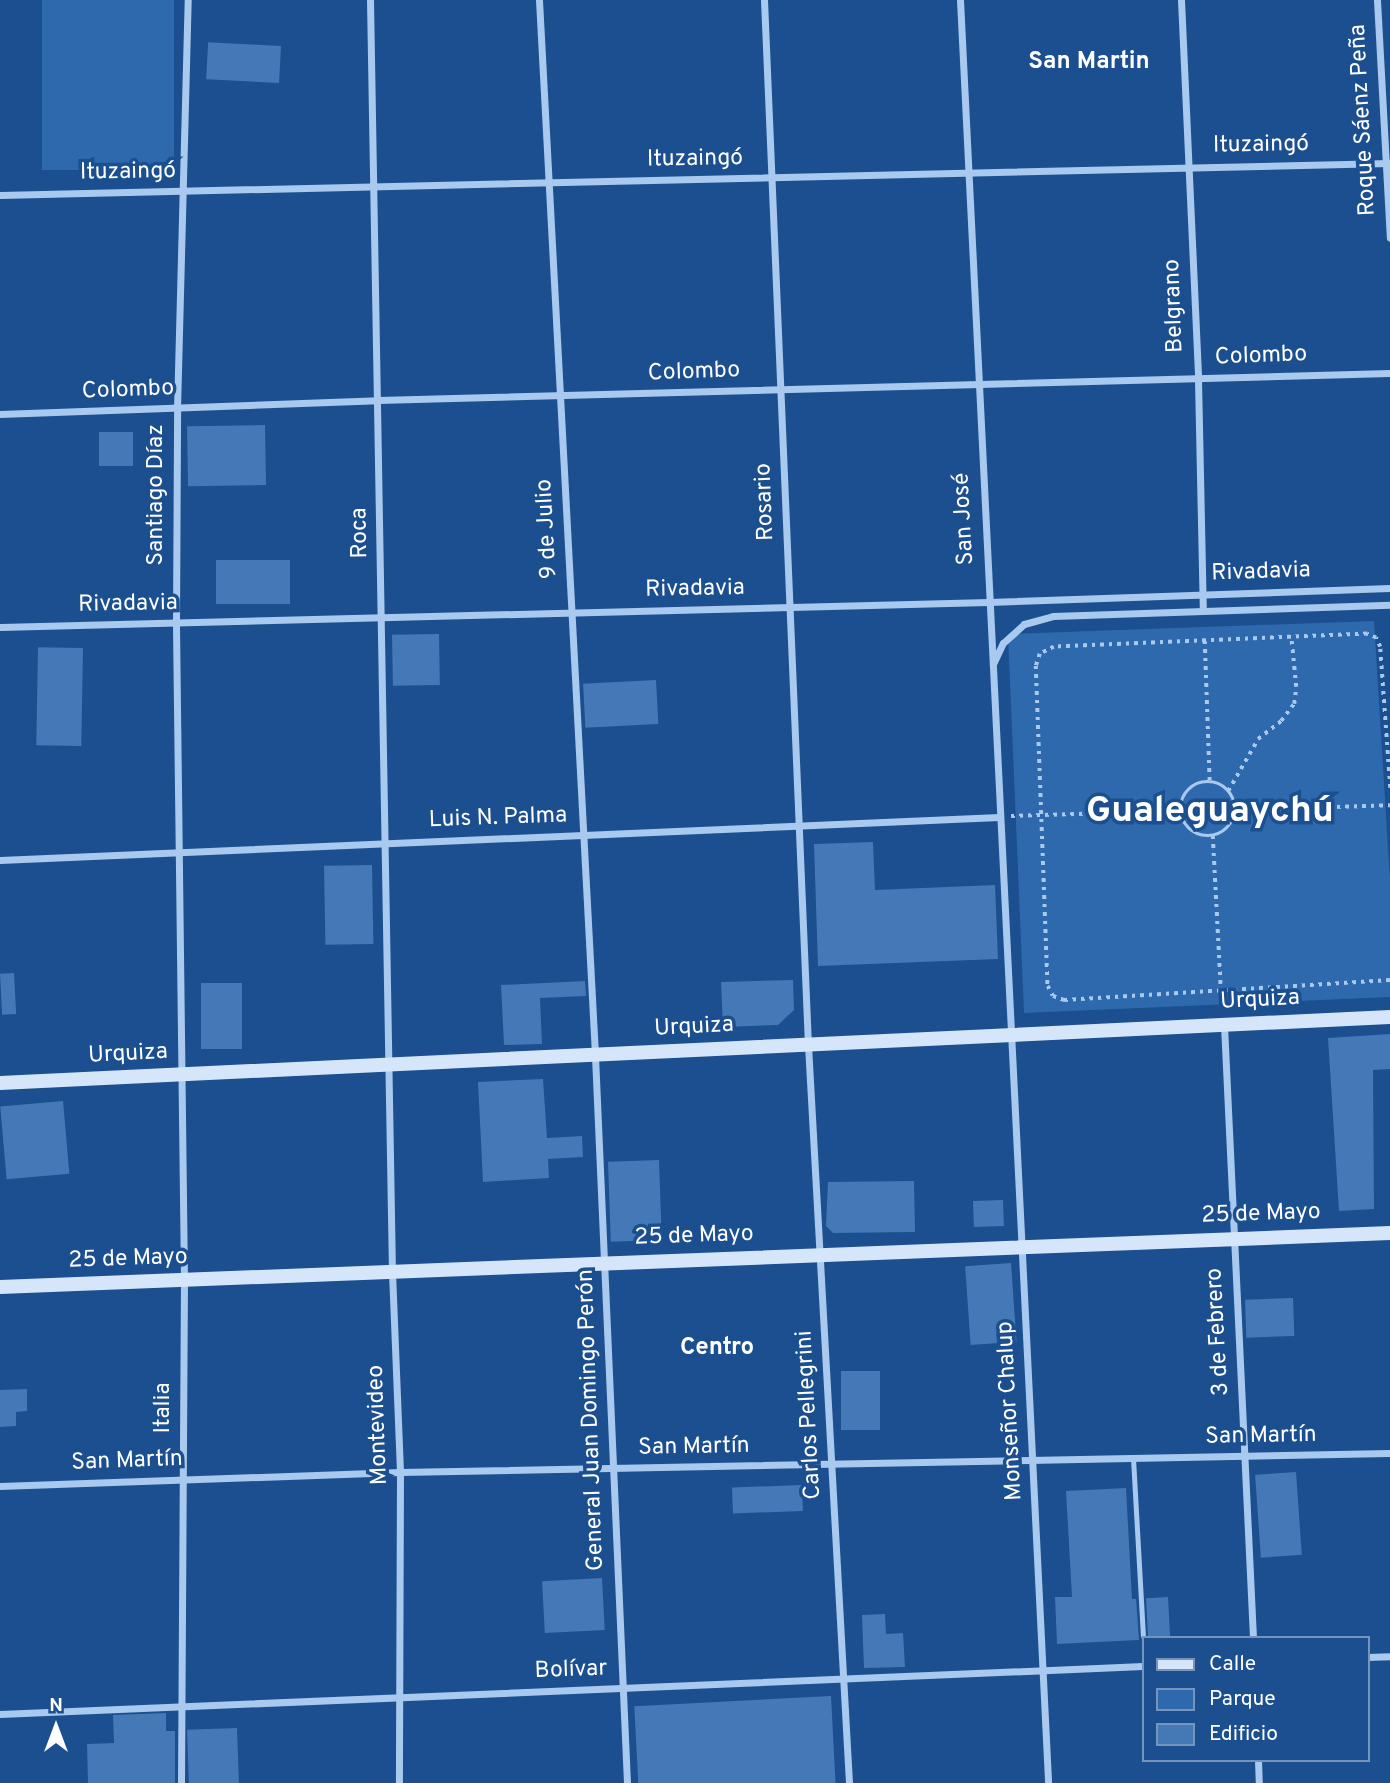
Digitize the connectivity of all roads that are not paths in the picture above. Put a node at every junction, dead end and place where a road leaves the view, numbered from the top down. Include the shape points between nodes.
1 (188, 0) edge
2 (370, 0) edge
3 (539, 0) edge
4 (764, 0) edge
5 (960, 0) edge
6 (1181, 0) edge
7 (1377, 0) edge
8 (1388, 163) edge
9 (1189, 167) junction
10 (968, 172) junction
11 (771, 177) junction
12 (549, 182) junction
13 (374, 186) junction
14 (181, 191) junction
15 (0, 195) edge
16 (1390, 238) edge
17 (1390, 373) edge
18 (1198, 379) junction
19 (978, 385) junction
20 (781, 389) junction
21 (560, 397) junction
22 (378, 400) junction
23 (177, 409) junction
24 (0, 414) edge
25 (1390, 588) edge
26 (1203, 594) junction
27 (989, 602) junction
28 (1390, 605) edge
29 (789, 607) junction
30 (1203, 611) junction
31 (572, 612) junction
32 (382, 617) junction
33 (176, 623) junction
34 (0, 627) edge
35 (993, 665) junction
36 (999, 817) junction
37 (799, 825) junction
38 (583, 834) junction
39 (386, 843) junction
40 (179, 852) junction
41 (0, 860) edge
42 (1390, 1016) edge
43 (1224, 1025) junction
44 (1009, 1036) junction
45 (808, 1045) junction
46 (595, 1056) junction
47 (390, 1065) junction
48 (182, 1075) junction
49 (0, 1083) edge
50 (1390, 1233) edge
51 (1234, 1239) junction
52 (1020, 1247) junction
53 (820, 1255) junction
54 (604, 1264) junction
55 (392, 1272) junction
56 (184, 1280) junction
57 (0, 1287) edge
58 (1390, 1453) edge
59 (1244, 1457) junction
60 (1132, 1458) junction
61 (1034, 1459) junction
62 (832, 1464) junction
63 (613, 1469) junction
64 (400, 1472) junction
65 (183, 1479) junction
66 (0, 1486) edge
67 (1143, 1636) edge
68 (1252, 1636) edge
69 (1390, 1656) edge
70 (1369, 1657) edge
71 (1142, 1666) edge
72 (1042, 1670) junction
73 (843, 1679) junction
74 (623, 1688) junction
75 (397, 1697) junction
76 (182, 1706) junction
77 (0, 1714) edge
78 (1258, 1762) edge
79 (181, 1783) edge
80 (398, 1783) edge
81 (627, 1783) edge
82 (849, 1783) edge
83 (1048, 1783) edge
84 (1259, 1783) edge

1 - 14 street, Santiago Díaz
2 - 13 street, Roca
3 - 12 street, 9 de Julio
4 - 11 street, Rosario
5 - 10 street, San José
6 - 9 street, Belgrano
7 - 8 street, Roque Sáenz Peña
8 - 9 street, Ituzaingó
8 - 16 street, Roque Sáenz Peña
9 - 10 street, Ituzaingó
9 - 18 street, Belgrano
10 - 11 street, Ituzaingó
10 - 19 street, San José
11 - 12 street, Ituzaingó
11 - 20 street, Rosario
12 - 13 street, Ituzaingó
12 - 21 street, 9 de Julio
13 - 14 street, Ituzaingó
13 - 22 street, Roca
14 - 15 street, Ituzaingó
14 - 23 street, Santiago Díaz
17 - 18 street, Colombo
18 - 19 street, Colombo
18 - 26 street, Belgrano
19 - 20 street, Colombo
19 - 27 street, San José
20 - 21 street, Colombo
20 - 29 street, Rosario
21 - 22 street, Colombo
21 - 31 street, 9 de Julio
22 - 23 street, Colombo
22 - 32 street, Roca
23 - 24 street, Colombo
23 - 33 street, Santiago Díaz
25 - 26 street, Rivadavia
26 - 27 street, Rivadavia
26 - 30 street, Belgrano
27 - 29 street, Rivadavia
27 - 35 street, San José
28 - 30 street, Rivadavia
29 - 31 street, Rivadavia
29 - 37 street, Rosario
30 - 35 street, Rivadavia via 1054,617 1024,624 1003,643
31 - 32 street, Rivadavia
31 - 38 street, 9 de Julio
32 - 33 street, Rivadavia
32 - 39 street, Roca
33 - 34 street, Rivadavia
33 - 40 street, Santiago Díaz
35 - 36 street, San José
36 - 37 street, Luis N. Palma
36 - 44 street, San José
37 - 38 street, Luis N. Palma
37 - 45 street, Rosario
38 - 39 street, Luis N. Palma
38 - 46 street, 9 de Julio
39 - 40 street, Luis N. Palma
39 - 47 street, Roca
40 - 41 street, Luis N. Palma
40 - 48 street, Santiago Díaz
42 - 43 street, Urquiza
43 - 44 street, Urquiza
43 - 51 street, 3 de Febrero
44 - 45 street, Urquiza
44 - 52 street, Monseñor Chalup
45 - 46 street, Urquiza
45 - 53 street, Carlos Pellegrini
46 - 47 street, Urquiza
46 - 54 street, General Juan Domingo Perón
47 - 48 street, Urquiza
47 - 55 street, Montevideo
48 - 49 street, Urquiza
48 - 56 street, Italia
50 - 51 street, 25 de Mayo
51 - 52 street, 25 de Mayo
51 - 59 street, 3 de Febrero
52 - 53 street, 25 de Mayo
52 - 61 street, Monseñor Chalup
53 - 54 street, 25 de Mayo
53 - 62 street, Carlos Pellegrini
54 - 55 street, 25 de Mayo
54 - 63 street, General Juan Domingo Perón
55 - 56 street, 25 de Mayo
55 - 64 street, Montevideo
56 - 57 street, 25 de Mayo
56 - 65 street, Italia
58 - 59 street, San Martín
59 - 60 street, San Martín
59 - 68 street, 3 de Febrero
60 - 61 street, San Martín
60 - 67 lane
61 - 62 street, San Martín
61 - 72 street, Monseñor Chalup
62 - 63 street, San Martín
62 - 73 street, Carlos Pellegrini
63 - 64 street, San Martín
63 - 74 street, General Juan Domingo Perón
64 - 65 street, San Martín
64 - 75 street, Montevideo
65 - 66 street, San Martín
65 - 76 street, Italia
69 - 70 street
71 - 72 street, Bolívar
72 - 73 street, Bolívar
72 - 83 street, Monseñor Chalup
73 - 74 street, Bolívar
73 - 82 street, Carlos Pellegrini
74 - 75 street, Bolívar
74 - 81 street, General Juan Domingo Perón
75 - 76 street, Bolívar
75 - 80 street, Montevideo
76 - 77 street, Bolívar
76 - 79 street, Italia
78 - 84 street

